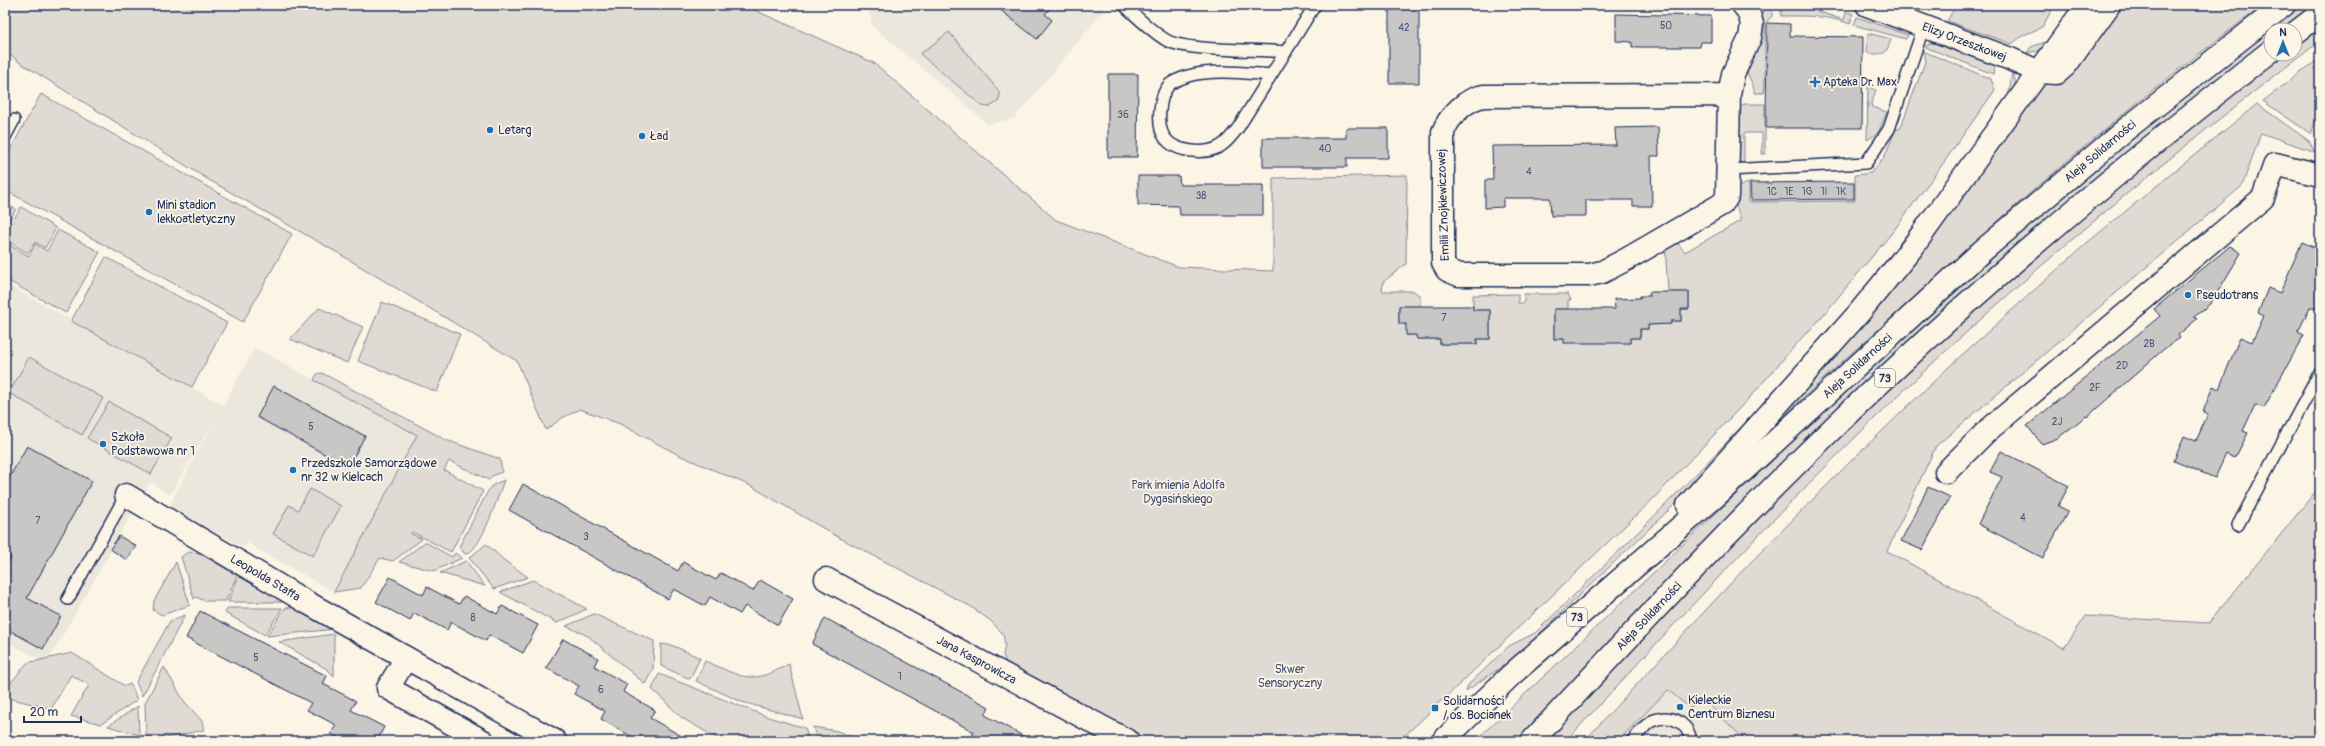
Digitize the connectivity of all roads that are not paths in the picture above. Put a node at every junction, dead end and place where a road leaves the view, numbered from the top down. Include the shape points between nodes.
1 (1124, 5) edge
2 (1315, 5) edge
3 (1743, 5) edge
4 (1867, 5) edge
5 (2087, 5) edge
6 (2109, 5) edge
7 (2284, 5) edge
8 (2320, 14) edge
9 (1924, 26) junction
10 (2303, 27) edge
11 (1286, 52) junction
12 (2263, 56) edge
13 (2039, 72) junction
14 (1271, 75) junction
15 (1729, 95) junction
16 (14, 120) dead end
17 (5, 138) edge
18 (1728, 170) junction
19 (2320, 175) edge
20 (2320, 372) edge
21 (1946, 472) dead end
22 (126, 495) joint
23 (2238, 526) dead end
24 (1642, 560) junction
25 (826, 579) dead end
26 (68, 599) dead end
27 (406, 658) junction
28 (483, 741) edge
29 (555, 741) edge
30 (1128, 741) edge
31 (1443, 741) edge
32 (1532, 741) edge
33 (1632, 741) edge
34 (1691, 741) edge

1 - 11 lane via 1158,35 1173,43 1190,47
2 - 11 lane
3 - 15 street, Emilii Znojkiewiczowej via 1752,24 1750,38 1733,74
4 - 9 street, Elizy Orzeszkowej
5 - 13 street
6 - 13 street via 2066,65 2057,73
7 - 24 street, Aleja Solidarności / 73 via 2194,74 2022,216 1717,495
8 - 10 street
9 - 13 street, Elizy Orzeszkowej
9 - 18 lane via 1889,129 1866,163
11 - 14 lane
12 - 32 street, Aleja Solidarności / 73 via 2077,207 2000,273 1899,366 1715,546
13 - 24 street via 1912,248 1858,314
14 - 14 lane via 1238,128 1228,141 1218,147 1185,150 1171,144 1164,137 1161,130 1161,110 1163,94 1169,85 1188,76 1204,73
15 - 18 street, Emilii Znojkiewiczowej
15 - 18 street, Emilii Znojkiewiczowej via 1484,96 1470,99 1450,119 1443,132 1443,263 1447,270 1459,275 1589,275 1602,272 1722,204 1727,197
16 - 17 lane
19 - 21 street via 2275,164 2263,198 1986,432
20 - 23 lane
22 - 26 lane
22 - 27 street, Leopolda Staffa
24 - 31 street, Aleja Solidarności / 73 via 1511,675
25 - 30 street, Jana Kasprowicza
27 - 28 street via 388,688
27 - 29 street, Leopolda Staffa
33 - 34 lane via 1652,721 1669,717 1682,722

